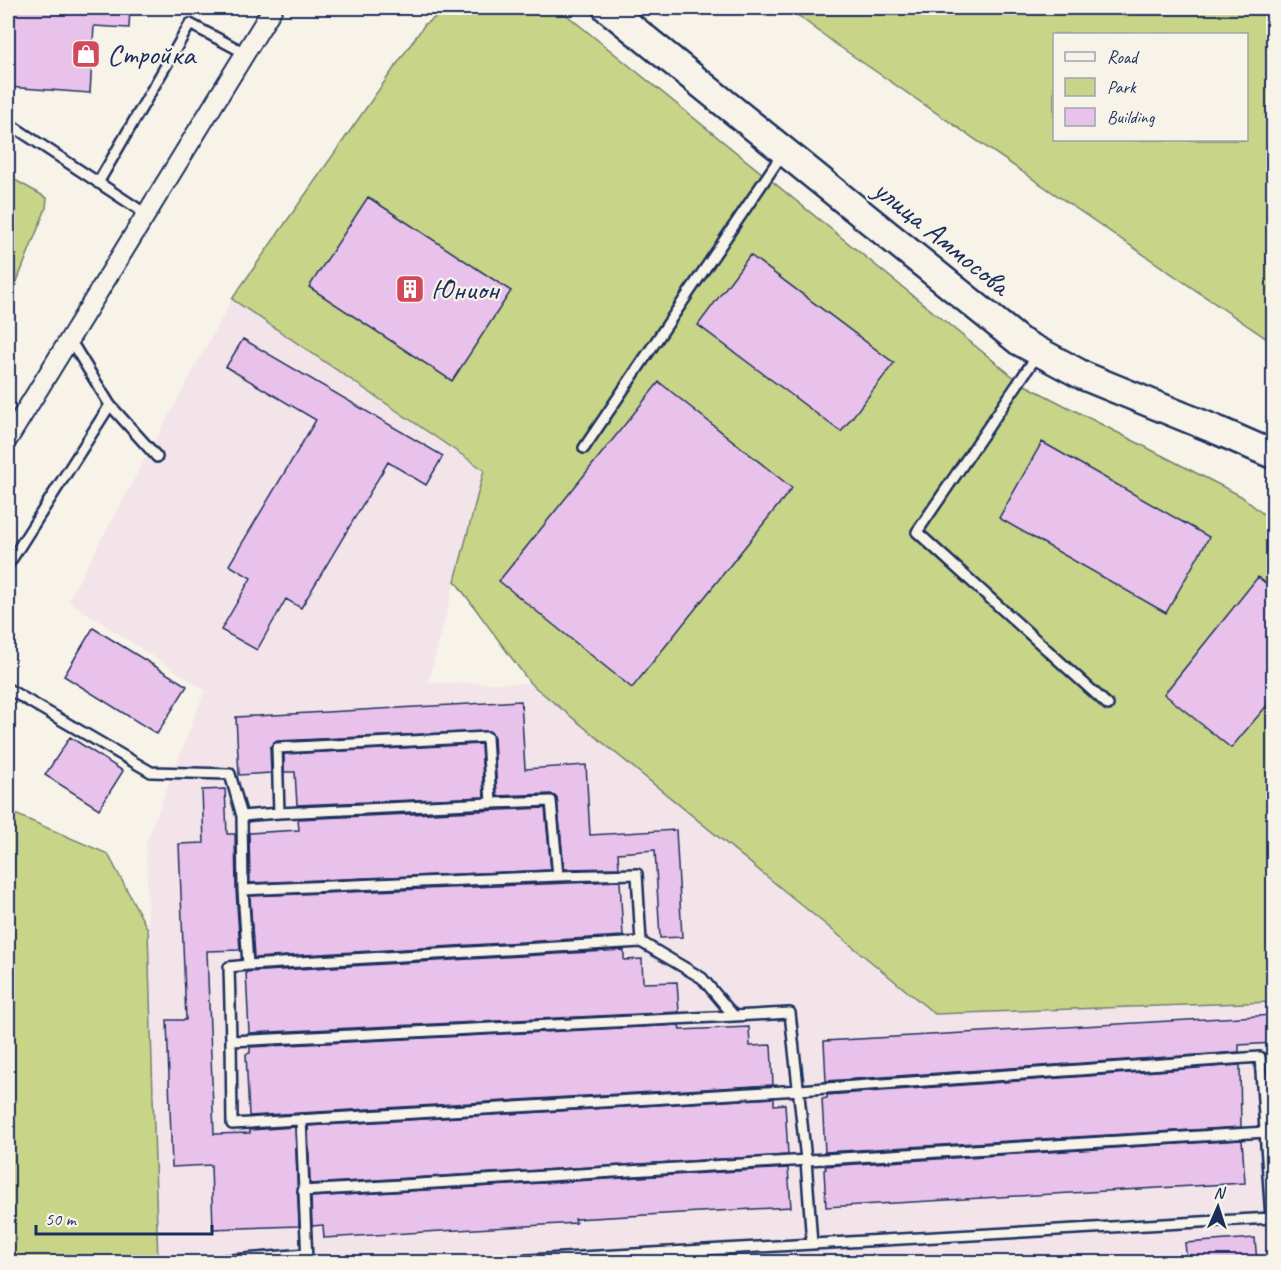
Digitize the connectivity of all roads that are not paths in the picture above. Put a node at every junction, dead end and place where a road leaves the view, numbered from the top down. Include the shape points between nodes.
1 (273, 8) edge
2 (607, 8) edge
3 (245, 53) junction
4 (8, 123) edge
5 (784, 151) junction
6 (98, 183) junction
7 (146, 214) junction
8 (69, 338) junction
9 (1039, 352) junction
10 (110, 405) junction
11 (8, 439) edge
12 (584, 448) dead end
13 (1274, 455) edge
14 (157, 457) dead end
15 (8, 565) edge
16 (8, 688) edge
17 (1108, 705) dead end
18 (491, 803) junction
19 (279, 813) junction
20 (242, 816) junction
21 (558, 876) junction
22 (243, 890) junction
23 (641, 942) junction
24 (248, 965) junction
25 (734, 1016) junction
26 (231, 1041) junction
27 (799, 1090) junction
28 (301, 1119) junction
29 (1266, 1132) junction
30 (806, 1160) junction
31 (303, 1191) junction
32 (1272, 1221) edge
33 (812, 1244) junction
34 (306, 1258) edge
35 (205, 1263) edge
36 (492, 1263) edge

1 - 3 street
2 - 5 street, улица Аммосова
3 - 6 lane via 190,24
3 - 7 street
4 - 6 lane
5 - 9 street, улица Аммосова via 1019,341
5 - 12 lane
6 - 7 lane
7 - 8 street
8 - 10 lane
8 - 11 street
9 - 13 street, улица Аммосова via 1084,376
9 - 17 lane via 917,532
10 - 14 lane
10 - 15 lane
16 - 20 lane via 151,772 230,774
18 - 19 lane
18 - 19 lane via 487,737 277,748
18 - 21 lane via 551,801
19 - 20 lane
20 - 22 lane
21 - 22 lane
21 - 23 lane via 637,873
22 - 24 lane
23 - 24 lane
23 - 25 lane via 702,978
24 - 26 lane via 229,967
25 - 26 lane
25 - 27 lane via 790,1013
26 - 28 lane via 232,1124
27 - 28 lane
27 - 29 lane via 1260,1057
27 - 30 lane
28 - 31 lane
29 - 30 lane
29 - 32 lane
30 - 31 lane
30 - 33 lane
31 - 34 lane
32 - 33 lane
33 - 36 lane
34 - 35 lane

